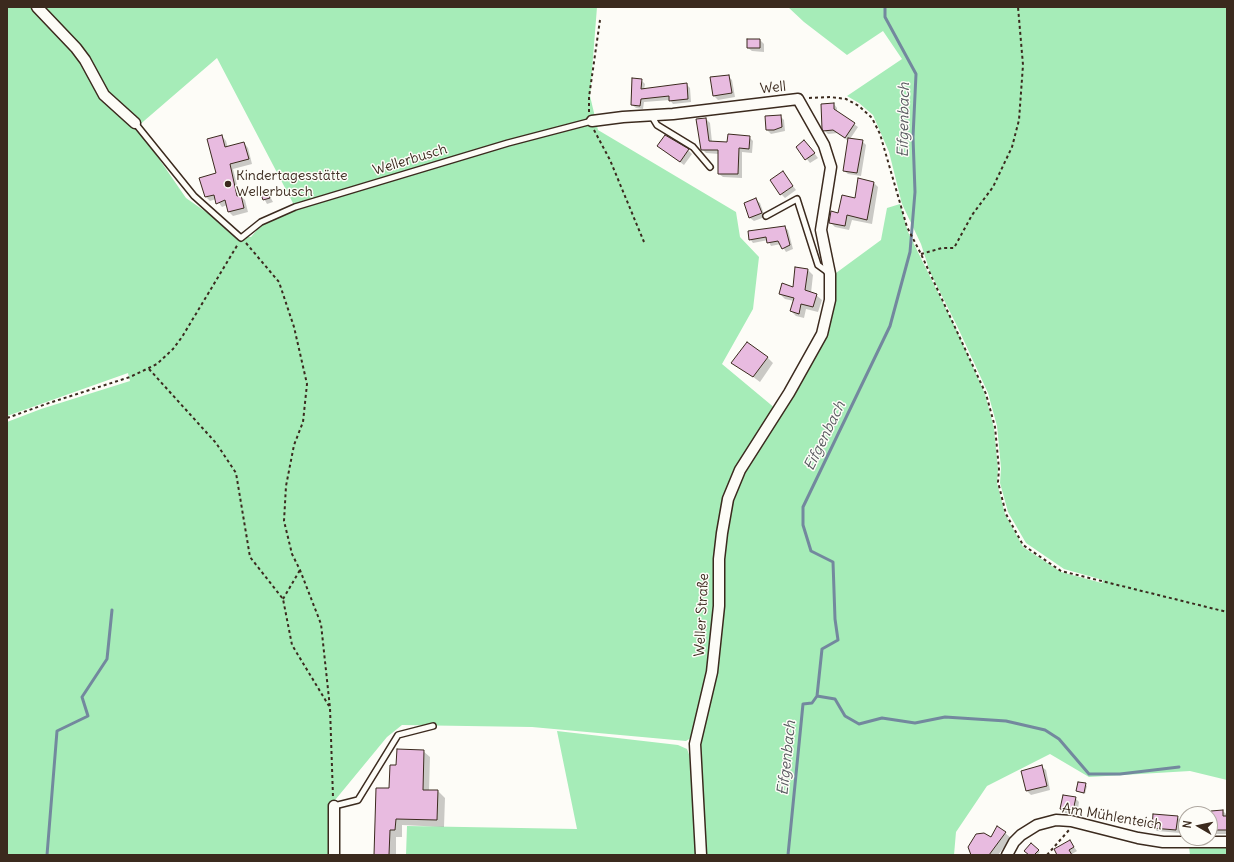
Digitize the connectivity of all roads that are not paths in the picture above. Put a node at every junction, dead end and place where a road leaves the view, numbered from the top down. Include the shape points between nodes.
1 (37, 7) edge
2 (650, 115) junction
3 (592, 121) joint
4 (135, 123) joint
5 (710, 167) dead end
6 (766, 216) dead end
7 (830, 274) junction
8 (789, 392) joint
9 (433, 726) dead end
10 (334, 806) joint
11 (1227, 842) edge
12 (334, 855) edge
13 (701, 855) edge
14 (1007, 855) edge

1 - 4 street via 76,48 104,95
2 - 3 street, Well
2 - 5 lane via 657,125 693,147
2 - 7 street, Well via 798,100 824,145 831,167 821,230
3 - 4 lane, Wellerbusch via 500,145 295,207 261,222 242,238 194,196
6 - 7 lane via 797,198 818,265
7 - 8 street, Well via 830,300 822,334
8 - 13 street, Weller Straße via 740,470 728,499 719,559 719,606 712,672 695,744
9 - 10 lane via 398,735 358,800
10 - 12 street
11 - 14 street, Am Mühlenteich via 1163,842 1071,821 1056,820 1037,825 1021,835

